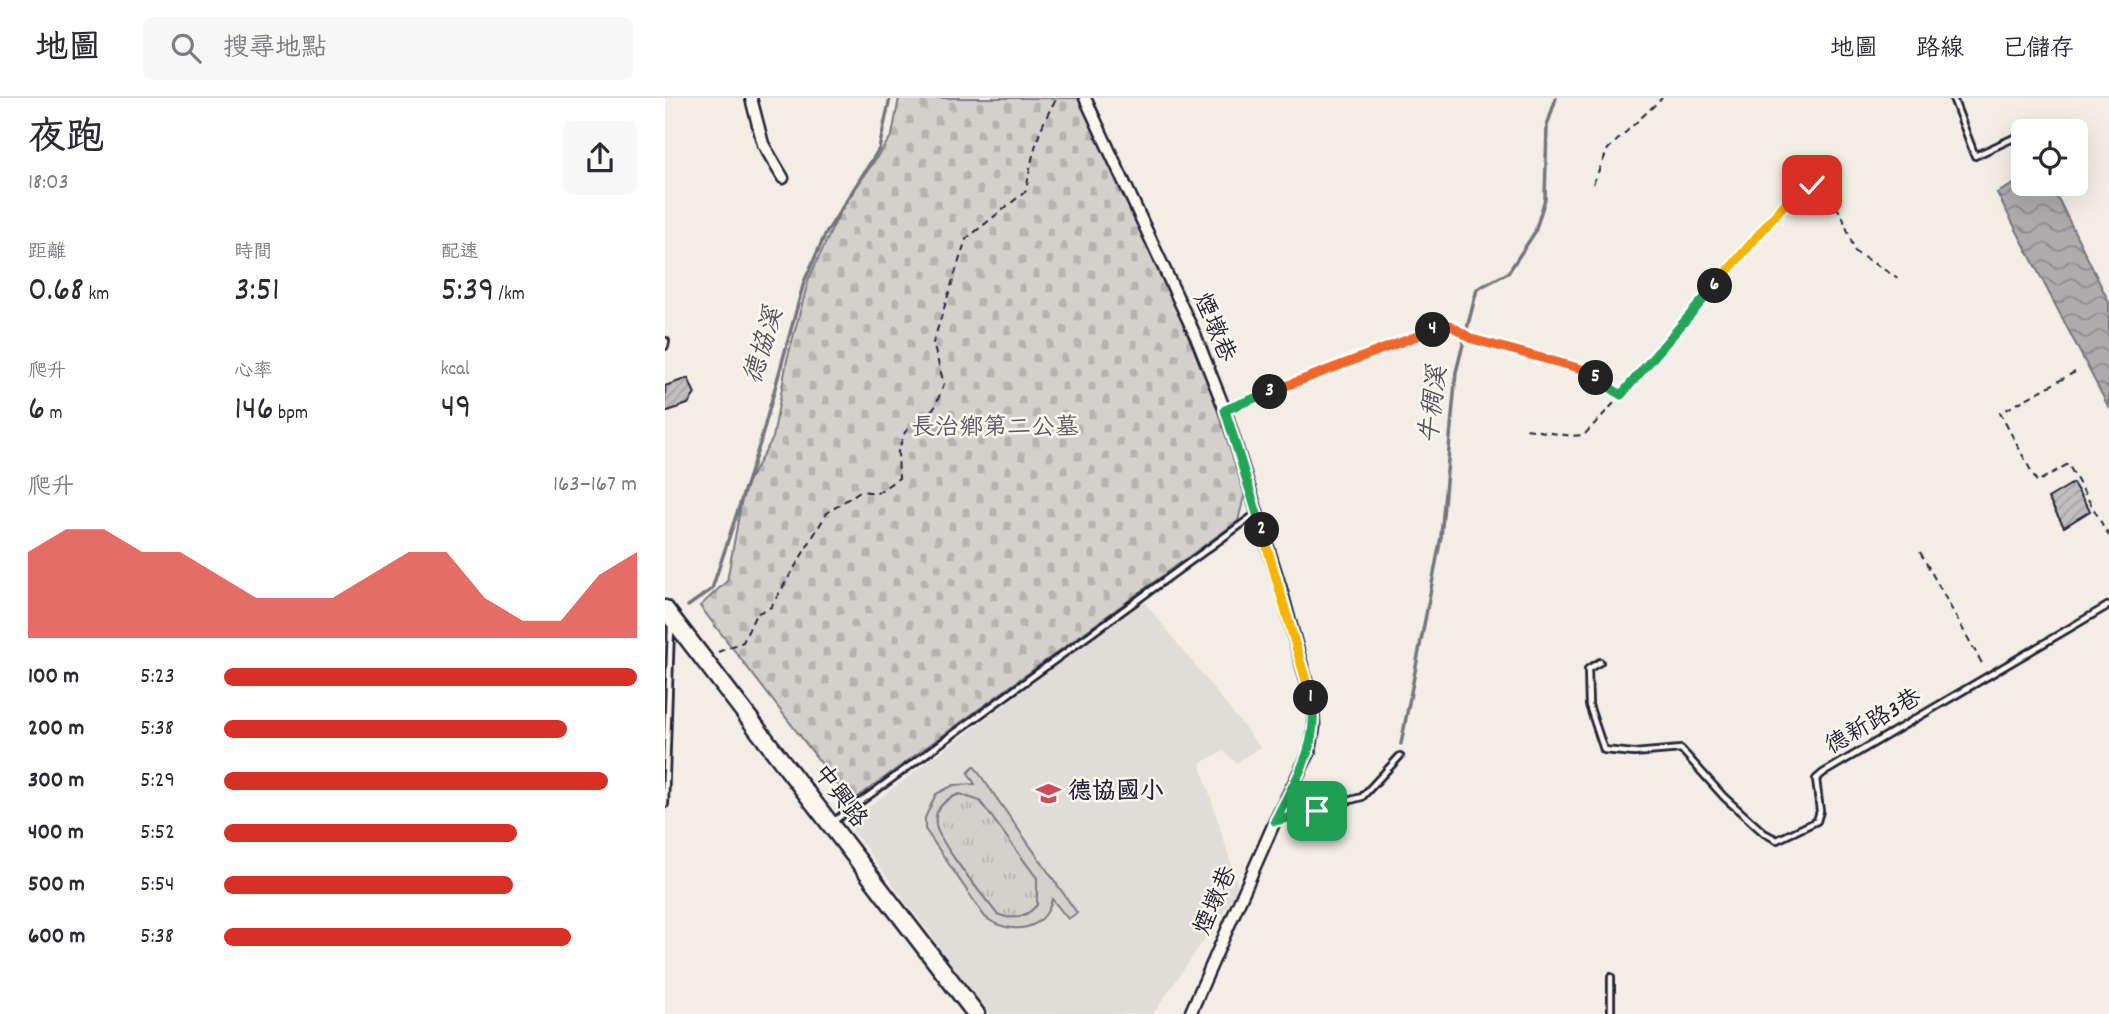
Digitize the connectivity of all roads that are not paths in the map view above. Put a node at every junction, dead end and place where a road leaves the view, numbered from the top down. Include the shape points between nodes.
1 (751, 98) edge
2 (1085, 98) edge
3 (1953, 98) edge
4 (2011, 139) edge
5 (783, 178) dead end
6 (1621, 395) road end
7 (1225, 410) junction
8 (1257, 513) junction
9 (2109, 605) edge
10 (667, 615) edge
11 (1600, 662) dead end
12 (1400, 756) dead end
13 (665, 804) edge
14 (1275, 821) junction
15 (830, 823) junction
16 (1611, 977) dead end
17 (976, 1014) edge
18 (1190, 1014) edge
19 (1611, 1014) edge

1 - 5 street via 764,144
2 - 7 street, 煙墩巷
3 - 4 lane via 1975,156
6 - 7 lane via 1582,369 1472,339 1450,325
7 - 8 street, 煙墩巷
8 - 14 street, 煙墩巷 via 1313,706 1310,751
8 - 15 lane
9 - 11 lane, 德新路3巷 via 1823,772 1816,779 1817,821 1777,840 1724,797 1681,749 1604,750 1589,705 1588,669
10 - 13 lane
10 - 15 main road, 中興路
12 - 14 lane via 1361,797
14 - 18 street, 煙墩巷
15 - 17 main road, 中興路
16 - 19 lane

